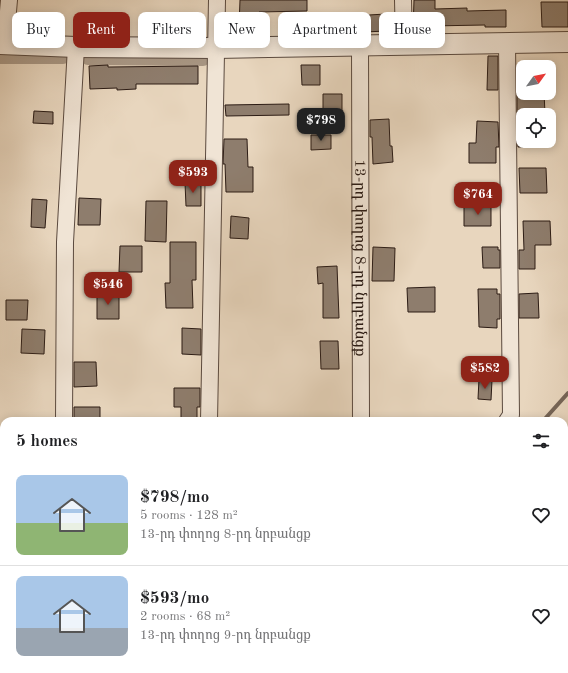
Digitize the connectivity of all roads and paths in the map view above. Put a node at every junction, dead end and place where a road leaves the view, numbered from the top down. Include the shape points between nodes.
1 (9, 0) edge
2 (217, 0) edge
3 (403, 0) edge
4 (217, 12) edge
5 (403, 12) edge
6 (568, 42) edge
7 (507, 43) junction
8 (2, 45) edge
9 (445, 45) edge
10 (73, 47) edge
11 (130, 47) edge
12 (76, 48) edge
13 (214, 48) edge
14 (216, 48) edge
15 (360, 48) edge
16 (64, 417) edge
17 (209, 417) edge
18 (361, 417) edge
19 (509, 417) edge

1 - 8 street
2 - 4 street
3 - 5 street
6 - 7 street
7 - 9 street
7 - 19 street
8 - 10 street
11 - 13 street
12 - 16 street via 65,242
14 - 17 street
15 - 18 street, 13-րդ փողոց 8-րդ նրբանցք

